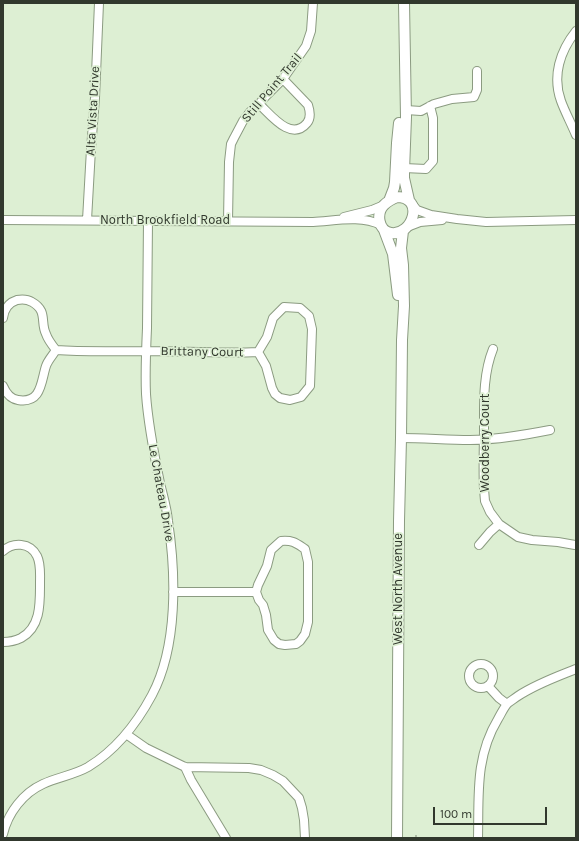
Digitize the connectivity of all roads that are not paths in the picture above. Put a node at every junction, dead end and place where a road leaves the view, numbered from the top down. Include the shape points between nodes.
1 (99, 3) edge
2 (313, 3) edge
3 (404, 3) edge
4 (576, 31) edge
5 (477, 71) dead end
6 (282, 79) junction
7 (405, 88) junction
8 (259, 104) junction
9 (430, 106) junction
10 (406, 110) junction
11 (576, 135) edge
12 (404, 168) junction
13 (386, 203) junction
14 (411, 203) junction
15 (457, 219) junction
16 (3, 220) edge
17 (87, 220) junction
18 (148, 220) junction
19 (576, 220) edge
20 (228, 221) junction
21 (327, 221) junction
22 (382, 228) junction
23 (405, 229) junction
24 (3, 318) edge
25 (402, 340) junction
26 (56, 350) junction
27 (493, 350) dead end
28 (146, 351) junction
29 (258, 352) junction
30 (3, 386) edge
31 (550, 430) dead end
32 (401, 438) junction
33 (484, 440) junction
34 (499, 524) junction
35 (479, 545) dead end
36 (575, 545) edge
37 (3, 551) edge
38 (173, 592) junction
39 (256, 592) junction
40 (3, 642) edge
41 (576, 669) edge
42 (488, 686) dead end
43 (508, 704) junction
44 (126, 734) junction
45 (185, 767) junction
46 (3, 834) edge
47 (226, 838) edge
48 (305, 838) edge
49 (397, 838) edge
50 (478, 838) edge

1 - 17 street, Alta Vista Drive
2 - 6 street, Still Point Trail via 311,31 306,46
3 - 7 main road
4 - 11 street via 560,58 557,80 560,99
5 - 9 street via 477,90 474,97 452,99
6 - 8 street, Still Point Trail
6 - 8 street via 308,105 309,122 292,130 281,125
7 - 10 main road
7 - 13 main road via 397,142 395,182
8 - 20 street, Still Point Trail via 242,121 232,144 229,162
9 - 10 street via 421,111
9 - 12 street via 433,118 433,161 426,169
10 - 12 main road
12 - 14 main road
13 - 14 main road via 402,197
13 - 21 street, North Brookfield Road via 372,210
13 - 22 main road via 381,209 379,219
14 - 15 street via 423,213
14 - 23 main road via 414,212
15 - 19 street via 486,222
15 - 23 street via 428,221
16 - 17 street, North Brookfield Road
17 - 18 street, North Brookfield Road
18 - 20 street, North Brookfield Road
18 - 28 street, Le Chateau Drive
20 - 21 street, North Brookfield Road
21 - 22 street, North Brookfield Road via 363,220
22 - 23 main road via 390,233
22 - 25 main road, West North Avenue via 391,246 395,263
23 - 25 main road, West North Avenue via 401,248 404,306
24 - 26 street via 7,307 13,302 25,299 31,301 42,312 45,333
25 - 32 main road, West North Avenue
26 - 28 street, Brittany Court
26 - 30 street via 48,361 37,395 22,401 16,400 7,394
27 - 33 street, Woodberry Court via 486,374
28 - 29 street, Brittany Court
28 - 38 street, Le Chateau Drive via 146,394 150,432 168,521
29 - 29 street, Brittany Court via 266,366 275,394 290,400 300,397 310,386 311,378 312,329 309,316 300,308 284,307 273,318 267,337
31 - 33 street
32 - 33 street
32 - 49 main road, West North Avenue
33 - 34 street, Woodberry Court via 485,501
34 - 35 street
34 - 36 street, Woodberry Court via 518,537
37 - 40 street via 14,544 34,550 40,575 38,614 33,626 16,640
38 - 39 street
38 - 44 street, Le Chateau Drive via 171,634 165,663 152,696
39 - 39 street via 263,605 268,630 274,640 285,645 300,641 308,622 308,562 305,549 294,542 282,541 271,550
41 - 43 street via 544,681
42 - 43 street
43 - 50 street via 492,728 482,759
44 - 45 street via 146,748
44 - 46 street, Le Chateau Drive via 88,767 43,784 28,793 11,814
45 - 47 street
45 - 48 street via 249,768 273,774 298,798 302,808

